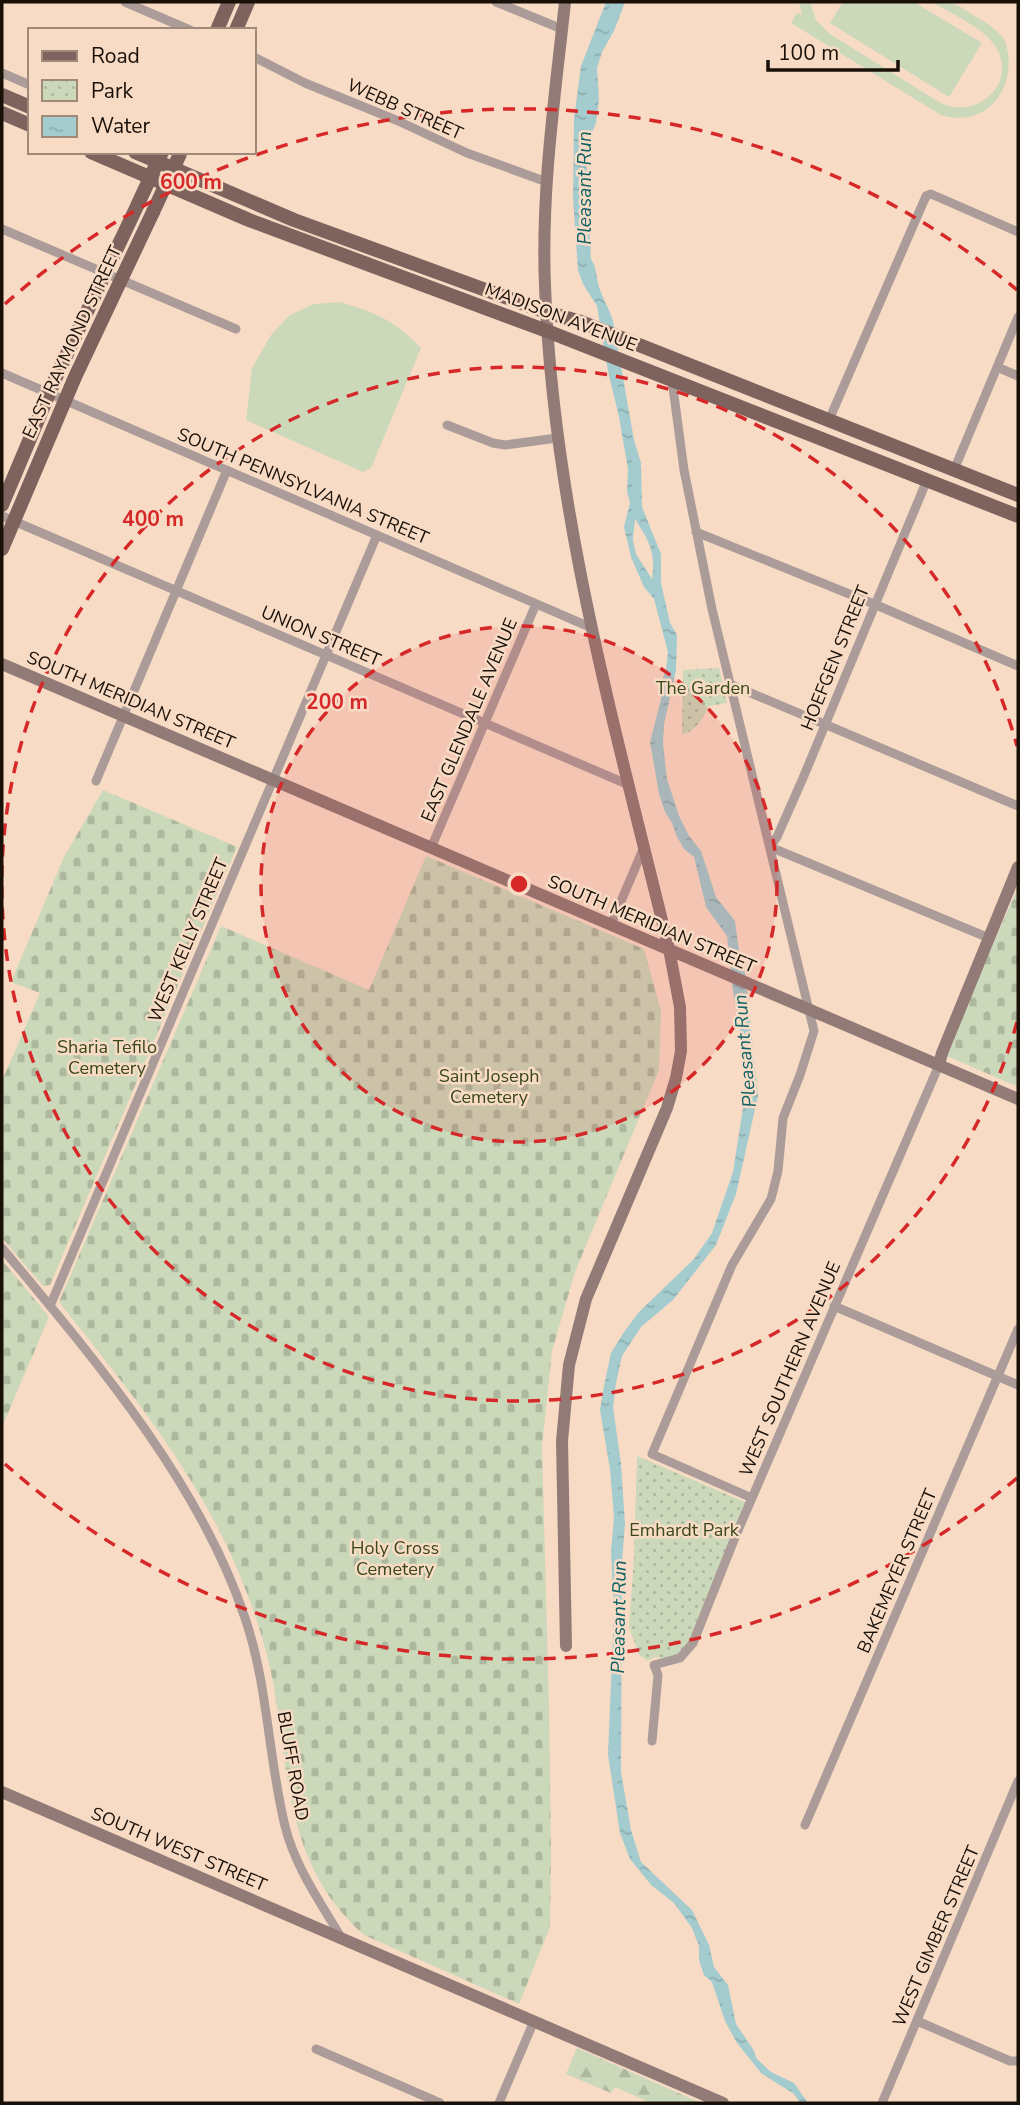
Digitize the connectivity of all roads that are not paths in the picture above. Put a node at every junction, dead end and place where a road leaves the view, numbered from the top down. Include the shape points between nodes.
1 (125, 2) edge
2 (229, 2) edge
3 (248, 2) edge
4 (496, 2) edge
5 (565, 2) edge
6 (185, 28) edge
7 (218, 28) edge
8 (237, 28) edge
9 (562, 29) junction
10 (256, 58) edge
11 (2, 73) edge
12 (28, 84) edge
13 (2, 95) edge
14 (28, 106) edge
15 (2, 113) edge
16 (28, 124) edge
17 (96, 154) edge
18 (140, 154) edge
19 (161, 154) edge
20 (181, 154) edge
21 (547, 182) junction
22 (2, 229) edge
23 (1018, 232) edge
24 (105, 273) junction
25 (121, 280) junction
26 (546, 312) junction
27 (1018, 317) edge
28 (236, 329) dead end
29 (547, 331) junction
30 (998, 367) junction
31 (2, 373) edge
32 (1018, 376) edge
33 (673, 380) junction
34 (50, 393) junction
35 (65, 400) junction
36 (829, 420) junction
37 (447, 425) dead end
38 (557, 438) junction
39 (227, 470) junction
40 (954, 470) junction
41 (927, 480) junction
42 (1018, 495) edge
43 (2, 505) edge
44 (1018, 516) edge
45 (8, 518) edge
46 (696, 532) junction
47 (377, 535) junction
48 (2, 549) edge
49 (177, 591) junction
50 (536, 604) junction
51 (874, 604) junction
52 (592, 628) junction
53 (326, 655) junction
54 (2, 664) edge
55 (1018, 666) edge
56 (732, 685) junction
57 (124, 716) junction
58 (485, 723) junction
59 (825, 724) junction
60 (273, 779) junction
61 (96, 781) dead end
62 (629, 785) junction
63 (1018, 806) edge
64 (644, 847) junction
65 (770, 847) junction
66 (431, 848) junction
67 (1018, 867) edge
68 (611, 925) junction
69 (989, 938) junction
70 (669, 949) junction
71 (810, 1010) junction
72 (939, 1065) junction
73 (1018, 1099) edge
74 (2, 1248) edge
75 (50, 1306) junction
76 (834, 1306) junction
77 (1018, 1329) edge
78 (998, 1376) junction
79 (1018, 1385) edge
80 (752, 1498) junction
81 (566, 1646) dead end
82 (652, 1741) dead end
83 (1018, 1782) edge
84 (2, 1792) edge
85 (805, 1825) dead end
86 (342, 1939) junction
87 (534, 2021) junction
88 (917, 2021) junction
89 (316, 2049) dead end
90 (1018, 2061) edge
91 (440, 2103) edge
92 (499, 2103) edge
93 (723, 2103) edge
94 (882, 2103) edge

1 - 6 street
2 - 7 main road
3 - 8 main road
4 - 9 street
5 - 9 street
9 - 21 street
10 - 21 street, WEBB STREET via 459,149
11 - 12 street
13 - 14 main road
15 - 16 main road
17 - 29 main road, MADISON AVENUE via 249,220
18 - 26 main road, MADISON AVENUE via 294,220
19 - 24 main road, EAST RAYMOND STREET, bridge
20 - 25 main road, EAST RAYMOND STREET, bridge
21 - 26 street
22 - 24 street
23 - 36 street via 928,195
24 - 25 street
24 - 34 main road, EAST RAYMOND STREET
25 - 28 street
25 - 35 main road, EAST RAYMOND STREET
26 - 29 street
26 - 36 main road, MADISON AVENUE
27 - 30 street
29 - 33 main road, MADISON AVENUE
29 - 38 street
30 - 32 street
30 - 40 street
31 - 34 street, SOUTH PENNSYLVANIA STREET
33 - 41 main road, MADISON AVENUE
33 - 46 street
34 - 35 street, SOUTH PENNSYLVANIA STREET
34 - 43 main road, EAST RAYMOND STREET
35 - 39 street, SOUTH PENNSYLVANIA STREET
35 - 45 main road, EAST RAYMOND STREET
36 - 40 main road, MADISON AVENUE
37 - 38 street via 498,445
38 - 52 street
39 - 47 street, SOUTH PENNSYLVANIA STREET
39 - 49 street
40 - 42 main road, MADISON AVENUE
41 - 44 main road, MADISON AVENUE
41 - 51 street, HOEFGEN STREET
45 - 48 main road, EAST RAYMOND STREET
45 - 49 street, UNION STREET
46 - 51 street
46 - 56 street
47 - 50 street, SOUTH PENNSYLVANIA STREET
47 - 53 street, WEST KELLY STREET
49 - 53 street, UNION STREET
49 - 57 street
50 - 52 street, SOUTH PENNSYLVANIA STREET
50 - 58 street, EAST GLENDALE AVENUE
51 - 55 street
51 - 59 street, HOEFGEN STREET
52 - 62 street
53 - 58 street, UNION STREET
53 - 60 street, WEST KELLY STREET
54 - 57 street, SOUTH MERIDIAN STREET
56 - 59 street
56 - 65 street
57 - 60 street, SOUTH MERIDIAN STREET
57 - 61 street
58 - 62 street, UNION STREET
58 - 66 street, EAST GLENDALE AVENUE
59 - 63 street
59 - 65 street, HOEFGEN STREET
60 - 66 street, SOUTH MERIDIAN STREET
60 - 75 street, WEST KELLY STREET
62 - 64 street
64 - 68 street
64 - 70 street
65 - 69 street
65 - 71 street
66 - 68 street, SOUTH MERIDIAN STREET
67 - 69 street
68 - 70 street, SOUTH MERIDIAN STREET
69 - 72 street
70 - 71 street, SOUTH MERIDIAN STREET
70 - 81 street via 680,1007 676,1078 586,1298 569,1365 562,1433
71 - 72 street, SOUTH MERIDIAN STREET
71 - 80 street via 812,1042 783,1118 771,1199 732,1265 652,1454
72 - 73 street, SOUTH MERIDIAN STREET
72 - 76 street, WEST SOUTHERN AVENUE
74 - 75 street, BLUFF ROAD
75 - 86 street, BLUFF ROAD via 168,1464 228,1574 258,1664 285,1826 299,1865
76 - 78 street
76 - 80 street, WEST SOUTHERN AVENUE
77 - 78 street, BAKEMEYER STREET
78 - 79 street
78 - 85 street, BAKEMEYER STREET
80 - 82 street, WEST SOUTHERN AVENUE via 693,1643 680,1658 654,1665 658,1675
83 - 88 street, WEST GIMBER STREET
84 - 86 street, SOUTH WEST STREET
86 - 87 street
87 - 92 street
87 - 93 street
88 - 90 street
88 - 94 street, WEST GIMBER STREET
89 - 91 street

